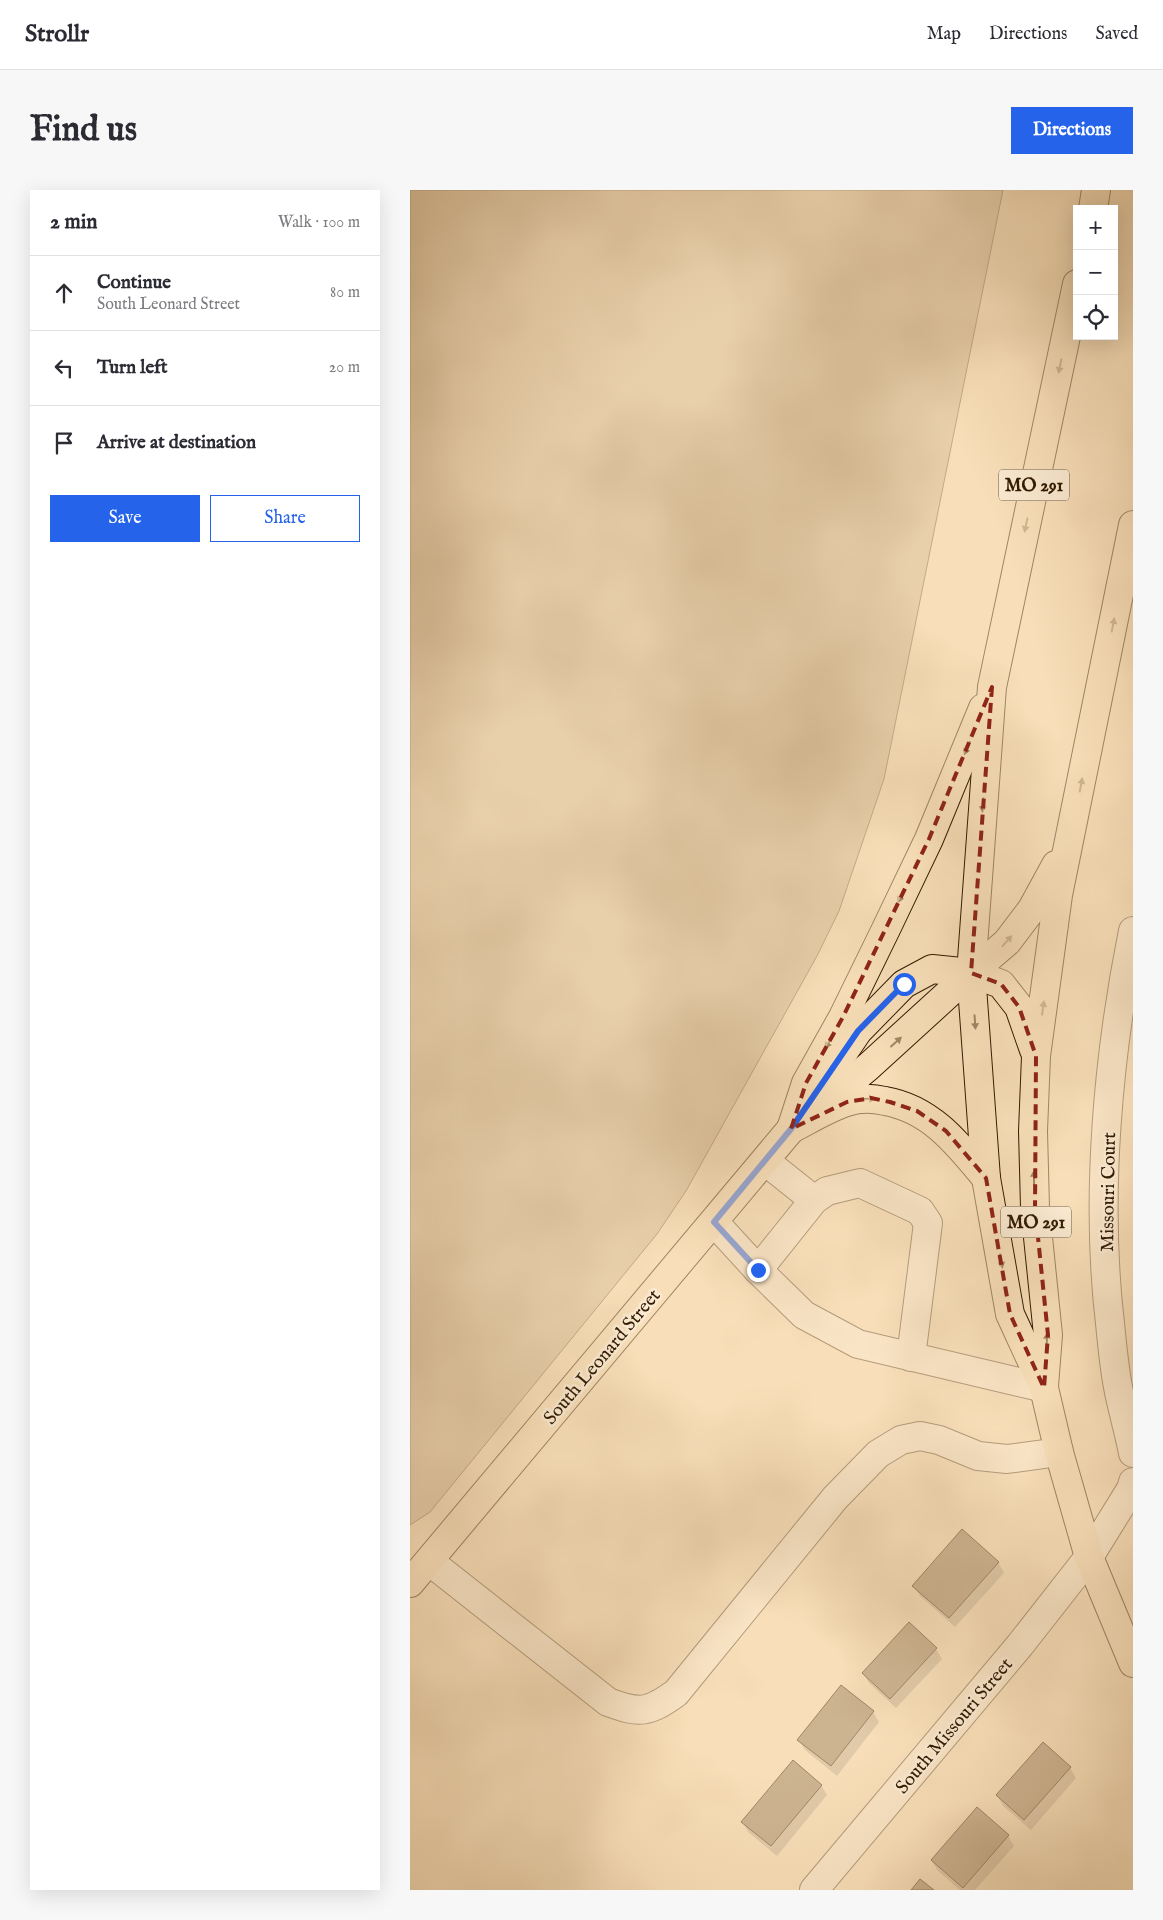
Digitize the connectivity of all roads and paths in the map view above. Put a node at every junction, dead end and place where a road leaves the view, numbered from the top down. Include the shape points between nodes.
1 (1096, 190) edge
2 (1093, 205) edge
3 (1075, 295) edge
4 (1133, 525) edge
5 (992, 686) junction
6 (1071, 832) junction
7 (1133, 931) edge
8 (971, 973) junction
9 (1036, 1056) junction
10 (791, 1129) junction
11 (765, 1161) junction
12 (986, 1178) junction
13 (814, 1200) junction
14 (714, 1222) junction
15 (758, 1270) junction
16 (911, 1356) junction
17 (1044, 1388) junction
18 (1059, 1452) junction
19 (1133, 1453) edge
20 (1133, 1482) edge
21 (1089, 1557) junction
22 (428, 1561) junction
23 (410, 1583) edge
24 (1133, 1663) edge
25 (814, 1890) edge

1 - 2 main road
3 -> 5 main road, MO 291
6 -> 4 main road, MO 291
5 -> 8 main road, MO 291
5 -> 10 main road via 924,848 843,1017 806,1083
8 -> 6 main road via 1007,942 1032,909
9 -> 6 main road, MO 291 via 1058,895
7 - 19 street, Missouri Court via 1112,1060 1104,1187 1109,1321 1118,1386
8 - 9 main road via 1001,984 1019,1007
10 -> 8 main road, South Leonard Street via 868,1067
8 - 10 main road, South Leonard Street via 932,969 904,984 858,1031
8 -> 12 main road, MO 291
17 -> 9 main road, MO 291 via 1048,1335 1035,1208 1033,1130
10 - 11 main road, South Leonard Street
10 -> 12 main road via 847,1102 871,1098 890,1102 917,1111 946,1131
11 - 13 street
11 - 14 main road, South Leonard Street
12 -> 17 main road, MO 291 via 1010,1314
13 - 15 street
13 - 16 street via 828,1191 860,1183 920,1211 928,1223
14 - 15 street
14 - 22 main road, South Leonard Street
15 - 16 street via 804,1315 858,1344
16 - 17 street
17 - 18 main road, MO 291
18 - 21 main road, MO 291
18 - 22 street via 1006,1459 978,1456 920,1436 901,1440 878,1454 835,1498 676,1693 647,1710 628,1710 608,1702
20 - 21 street
21 - 24 main road, MO 291
21 - 25 street, South Missouri Street via 1020,1645
22 - 23 main road, South Leonard Street

